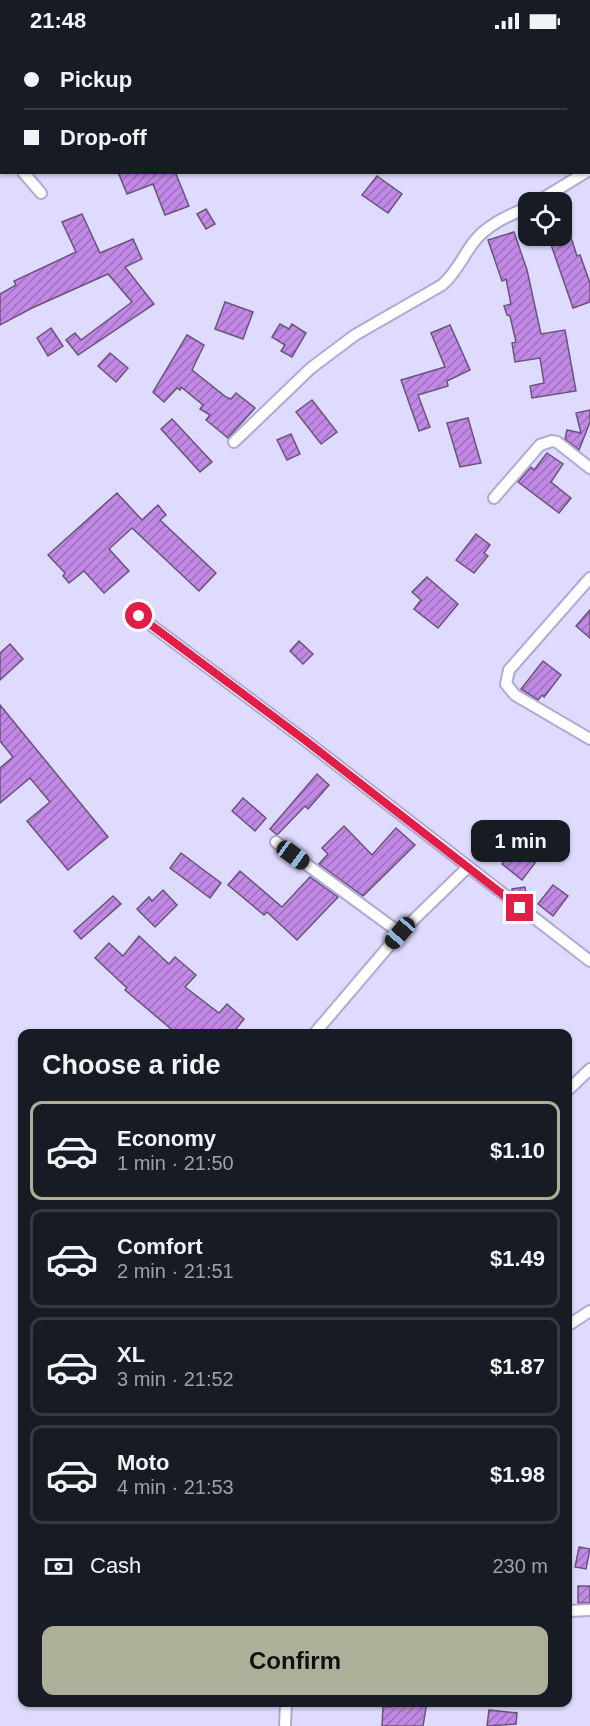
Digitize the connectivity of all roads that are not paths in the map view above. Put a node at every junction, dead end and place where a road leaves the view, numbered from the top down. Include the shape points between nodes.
1 (25, 174) edge
2 (584, 174) edge
3 (554, 192) edge
4 (41, 193) dead end
5 (518, 212) edge
6 (234, 442) dead end
7 (590, 468) edge
8 (494, 498) dead end
9 (590, 578) edge
10 (139, 616) dead end
11 (590, 739) edge
12 (276, 842) dead end
13 (468, 868) junction
14 (400, 933) junction
15 (590, 961) edge
16 (318, 1029) edge
17 (590, 1069) edge
18 (572, 1085) edge
19 (590, 1311) edge
20 (572, 1323) edge
21 (590, 1610) edge
22 (572, 1611) edge
23 (286, 1707) edge
24 (285, 1726) edge

1 - 4 street
2 - 3 street
5 - 6 street via 487,228 453,276 442,285 355,336 311,368
7 - 8 street via 557,442 546,441
9 - 11 street via 506,676 509,690 515,695
10 - 13 street
12 - 14 street
13 - 14 street
13 - 15 street
14 - 16 street
17 - 18 street
19 - 20 street
21 - 22 street
23 - 24 street

